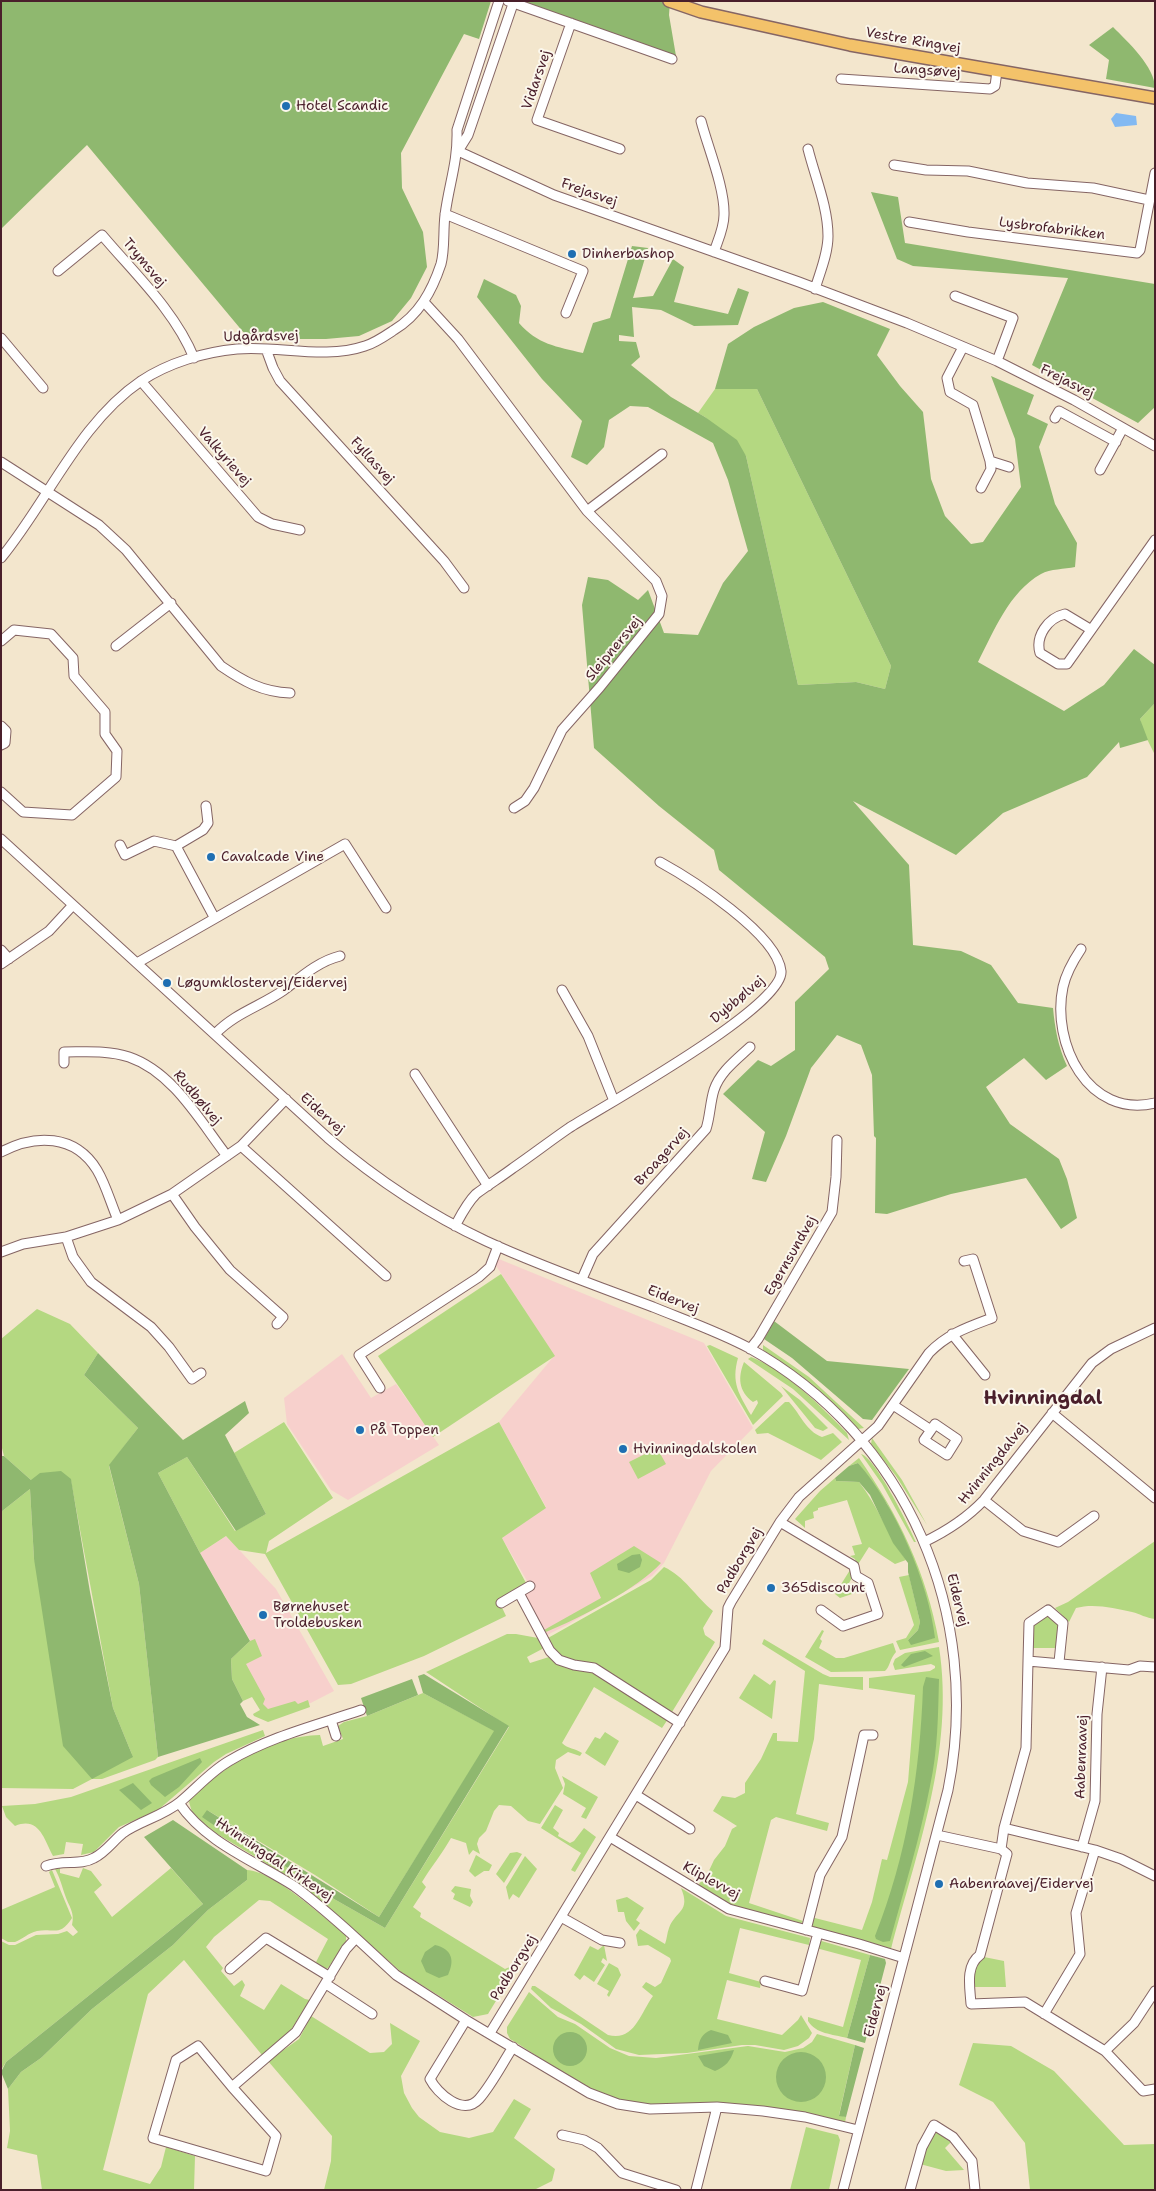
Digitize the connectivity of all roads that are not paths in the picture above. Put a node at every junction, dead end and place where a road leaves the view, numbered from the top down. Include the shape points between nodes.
1 (499, 1) edge
2 (669, 1) edge
3 (512, 2) edge
4 (571, 23) junction
5 (672, 59) dead end
6 (997, 71) junction
7 (841, 79) dead end
8 (1155, 98) edge
9 (701, 121) dead end
10 (620, 149) dead end
11 (808, 149) dead end
12 (458, 151) junction
13 (894, 165) dead end
14 (1155, 173) edge
15 (1149, 200) junction
16 (445, 214) junction
17 (909, 222) dead end
18 (714, 252) junction
19 (58, 271) dead end
20 (815, 288) junction
21 (954, 296) dead end
22 (424, 302) junction
23 (566, 313) dead end
24 (1, 338) edge
25 (963, 346) junction
26 (266, 349) junction
27 (194, 358) junction
28 (997, 362) junction
29 (141, 381) junction
30 (43, 388) dead end
31 (1055, 418) dead end
32 (1123, 428) junction
33 (1116, 442) junction
34 (1155, 446) edge
35 (662, 454) dead end
36 (990, 461) junction
37 (1, 462) edge
38 (1009, 467) dead end
39 (1100, 470) dead end
40 (981, 488) dead end
41 (49, 492) junction
42 (588, 511) junction
43 (300, 530) dead end
44 (1155, 540) edge
45 (1, 558) edge
46 (464, 588) dead end
47 (171, 603) junction
48 (1090, 630) junction
49 (1, 641) edge
50 (116, 646) dead end
51 (290, 693) dead end
52 (1, 726) edge
53 (1, 745) edge
54 (1, 792) edge
55 (206, 806) dead end
56 (514, 808) dead end
57 (1, 839) edge
58 (120, 845) dead end
59 (176, 846) junction
60 (660, 862) dead end
61 (73, 905) junction
62 (386, 908) dead end
63 (214, 918) junction
64 (1081, 949) dead end
65 (1, 950) edge
66 (340, 956) dead end
67 (5, 962) edge
68 (137, 963) junction
69 (562, 990) dead end
70 (215, 1034) junction
71 (750, 1047) dead end
72 (64, 1063) dead end
73 (414, 1074) dead end
74 (286, 1099) junction
75 (614, 1101) junction
76 (1155, 1103) edge
77 (837, 1140) dead end
78 (241, 1146) junction
79 (1, 1152) edge
80 (227, 1156) junction
81 (488, 1186) junction
82 (172, 1194) junction
83 (118, 1220) junction
84 (455, 1226) junction
85 (66, 1237) junction
86 (498, 1246) junction
87 (1, 1252) edge
88 (964, 1261) dead end
89 (386, 1276) dead end
90 (582, 1279) junction
91 (277, 1324) dead end
92 (1155, 1328) edge
93 (952, 1334) junction
94 (750, 1349) junction
95 (201, 1373) dead end
96 (985, 1375) dead end
97 (380, 1388) dead end
98 (894, 1405) junction
99 (1052, 1413) junction
100 (931, 1430) dead end
101 (861, 1440) junction
102 (1155, 1498) edge
103 (984, 1500) junction
104 (1094, 1516) dead end
105 (780, 1522) junction
106 (924, 1542) junction
107 (530, 1586) dead end
108 (519, 1594) junction
109 (501, 1603) dead end
110 (821, 1610) dead end
111 (1028, 1660) junction
112 (1059, 1662) junction
113 (1102, 1667) junction
114 (1155, 1667) edge
115 (360, 1710) dead end
116 (330, 1720) junction
117 (680, 1723) junction
118 (336, 1736) dead end
119 (874, 1736) dead end
120 (636, 1796) junction
121 (179, 1803) junction
122 (1004, 1828) junction
123 (690, 1829) dead end
124 (936, 1835) junction
125 (610, 1837) junction
126 (1082, 1847) junction
127 (1001, 1849) junction
128 (1094, 1850) junction
129 (46, 1866) dead end
130 (1155, 1875) edge
131 (561, 1917) junction
132 (806, 1930) junction
133 (818, 1933) junction
134 (356, 1938) junction
135 (620, 1943) dead end
136 (904, 1958) junction
137 (230, 1969) dead end
138 (328, 1980) junction
139 (764, 1980) dead end
140 (1155, 1991) edge
141 (372, 2014) dead end
142 (1044, 2014) junction
143 (466, 2020) junction
144 (490, 2033) junction
145 (513, 2047) junction
146 (1106, 2051) junction
147 (232, 2087) junction
148 (1155, 2089) edge
149 (717, 2107) junction
150 (858, 2130) junction
151 (562, 2135) dead end
152 (676, 2190) edge
153 (696, 2190) edge
154 (843, 2190) edge
155 (910, 2190) edge
156 (975, 2190) edge

1 - 12 street, Udgårdsvej via 457,130
2 - 6 main road, Vestre Ringvej via 701,12 850,45
3 - 4 street
3 - 12 street, Udgårdsvej via 468,135
4 - 5 street
4 - 10 street, Vidarsvej via 537,120
6 - 7 street, Langsøvej via 995,86 990,89
6 - 8 main road, Vestre Ringvej
9 - 18 street via 723,199 722,229
11 - 20 street via 828,236
12 - 16 street, Udgårdsvej
12 - 18 street, Frejasvej via 554,195
13 - 15 street via 968,171 1027,183 1093,188
14 - 15 street, Lysbrofabrikken
15 - 17 street, Lysbrofabrikken via 1137,253
16 - 22 street, Udgårdsvej via 442,261
16 - 23 street via 583,271
18 - 20 street, Frejasvej
19 - 27 street, Trymsvej via 102,235 176,322
20 - 25 street, Frejasvej
21 - 28 street via 1013,318
22 - 26 street, Udgårdsvej via 406,323 364,347 329,351
22 - 42 street, Sleipnersvej via 458,339
24 - 30 street
25 - 28 street, Frejasvej
25 - 36 street via 947,378 950,392 973,405
26 - 27 street, Udgårdsvej via 231,350
26 - 46 street, Fyllasvej via 280,381 444,561
27 - 29 street, Udgårdsvej
28 - 32 street, Frejasvej
29 - 41 street, Udgårdsvej via 112,404 90,428
29 - 43 street, Valkyrievej via 258,517 272,524
31 - 33 street via 1059,412
32 - 33 street
32 - 34 street, Frejasvej
33 - 39 street
35 - 42 street
36 - 38 street
36 - 40 street via 991,470
37 - 41 street
41 - 45 street, Udgårdsvej
41 - 47 street via 98,525 126,550
42 - 56 street, Sleipnersvej via 656,581 662,596 659,614 562,730 534,788 525,801
44 - 48 street
47 - 50 street
47 - 51 street via 221,666 256,687
48 - 48 street via 1065,614 1058,615 1044,627 1038,646 1040,653 1058,664 1067,664
49 - 54 street via 14,630 51,634 73,658 74,676 105,712 105,734 117,751 116,777 72,816 23,812
52 - 53 street via 6,731 5,743
55 - 59 street via 208,823 203,830
57 - 61 street, Eidervej
58 - 59 street via 125,854 154,841
59 - 63 street
60 - 75 street, Dybbølvej via 690,879 737,915 770,946 782,972 778,985 732,1027
61 - 67 street via 49,931
61 - 68 street, Eidervej
62 - 63 street via 345,844
63 - 68 street
64 - 76 street via 1068,969 1060,1010 1068,1052 1090,1085 1105,1096 1124,1104
65 - 67 street
66 - 70 street via 298,977 283,990 231,1019
68 - 70 street, Eidervej
69 - 75 street via 588,1036
70 - 74 street, Eidervej
71 - 90 street, Broagervej via 719,1078 706,1130 593,1254
72 - 80 street, Rudbølvej via 64,1052 106,1052 129,1057 150,1067 171,1084
73 - 81 street
74 - 78 street
74 - 84 street, Eidervej via 362,1167
75 - 81 street, Dybbølvej
77 - 94 street, Egernsundvej via 832,1212
78 - 80 street
78 - 89 street
79 - 83 street via 22,1142 42,1139 59,1141 73,1148 86,1156 97,1171
80 - 82 street
81 - 84 street, Dybbølvej via 468,1204
82 - 83 street
82 - 91 street via 230,1270 283,1317
83 - 85 street
84 - 86 street, Eidervej
85 - 87 street via 23,1244
85 - 95 street via 73,1257 91,1282 151,1327 192,1380
86 - 90 street, Eidervej
86 - 97 street via 490,1267 479,1277 359,1355
88 - 93 street, Padborgvej via 973,1259 992,1318
90 - 94 street, Eidervej
92 - 99 street, Hvinningdalvej via 1111,1349 1092,1363
93 - 96 street
93 - 98 street, Padborgvej via 929,1353
94 - 101 street, Eidervej via 810,1391
98 - 100 street
98 - 101 street, Padborgvej via 878,1426
99 - 102 street
99 - 103 street, Hvinningdalvej
101 - 105 street, Padborgvej via 799,1496
101 - 106 street, Eidervej via 895,1487
103 - 104 street via 1022,1531 1058,1542
103 - 106 street, Hvinningdalvej via 971,1515
105 - 110 street, Padborgvej via 854,1566 856,1576 868,1583 878,1614 843,1626
105 - 117 street, Padborgvej via 731,1602 725,1648
106 - 124 street, Eidervej via 946,1607 958,1685 954,1760
107 - 108 street
108 - 109 street
108 - 117 street via 550,1651 559,1660 594,1668
111 - 112 street
111 - 112 street via 1029,1623 1048,1610 1064,1623
111 - 122 street via 1026,1748
112 - 113 street
113 - 114 street via 1129,1670 1140,1666
113 - 126 street, Aabenraavej via 1097,1714 1095,1801
115 - 116 street
116 - 118 street
116 - 121 street via 251,1748 212,1773
117 - 120 street, Padborgvej
119 - 132 street via 864,1735 842,1837 820,1875
120 - 123 street
120 - 125 street, Padborgvej
121 - 129 street via 134,1826 94,1858
121 - 134 street, Hvinningdal Kirkevej via 207,1833 294,1887
122 - 126 street
122 - 127 street
124 - 127 street
124 - 136 street, Eidervej
125 - 131 street, Padborgvej
125 - 132 street, Kliplevvej via 729,1909
126 - 128 street
127 - 142 street via 1007,1854 980,1955 973,1960 971,2004 1025,2002
128 - 130 street
128 - 142 street via 1076,1913 1080,1954
131 - 135 street via 602,1940
131 - 144 street, Padborgvej
132 - 133 street, Kliplevvej
133 - 136 street, Kliplevvej
133 - 139 street via 802,1991
134 - 138 street
134 - 143 street, Hvinningdal Kirkevej via 396,1975
136 - 150 street, Eidervej
137 - 138 street via 266,1938
138 - 141 street
138 - 147 street via 296,2032
140 - 146 street via 1134,2023
142 - 146 street
143 - 144 street, Hvinningdal Kirkevej
143 - 145 street via 430,2079 446,2098 456,2104 478,2101
144 - 145 street, Hvinningdal Kirkevej
145 - 149 street, Hvinningdal Kirkevej via 590,2093 618,2104 650,2108
146 - 148 street via 1143,2091
147 - 147 street via 276,2136 266,2171 153,2138 176,2060 198,2046
149 - 150 street, Hvinningdal Kirkevej via 805,2117
149 - 153 street
150 - 154 street, Eidervej
151 - 152 street via 584,2140 598,2148 622,2173
155 - 156 street via 922,2147 934,2124 953,2137 972,2161

